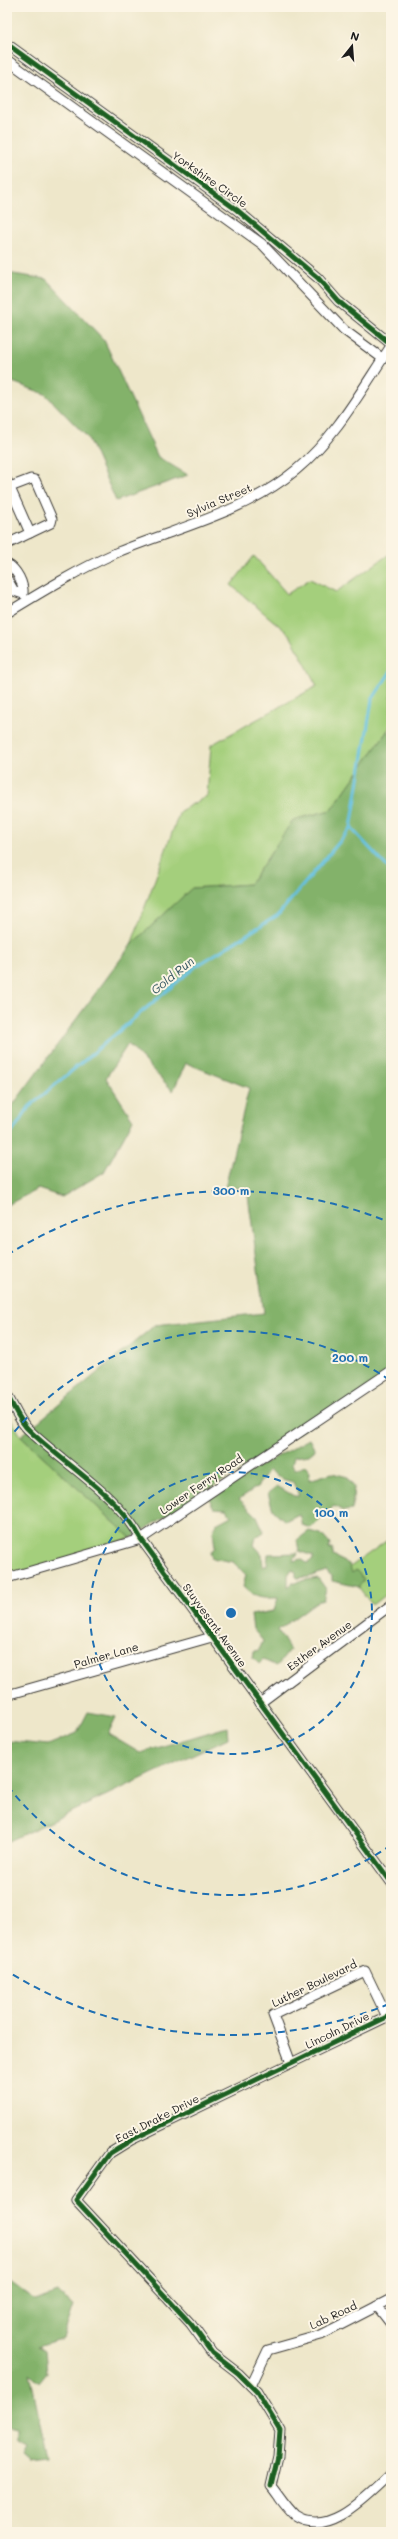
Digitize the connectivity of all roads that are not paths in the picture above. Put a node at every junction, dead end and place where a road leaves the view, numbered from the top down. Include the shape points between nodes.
1 (7, 44) edge
2 (7, 60) edge
3 (391, 345) edge
4 (382, 358) junction
5 (8, 484) edge
6 (30, 533) junction
7 (7, 544) edge
8 (7, 564) edge
9 (7, 579) edge
10 (25, 598) junction
11 (7, 613) edge
12 (391, 1371) edge
13 (7, 1396) edge
14 (141, 1539) junction
15 (7, 1578) edge
16 (391, 1605) edge
17 (212, 1637) junction
18 (7, 1696) edge
19 (260, 1703) junction
20 (391, 1882) edge
21 (389, 2016) edge
22 (291, 2063) junction
23 (391, 2299) edge
24 (377, 2306) junction
25 (391, 2324) edge
26 (251, 2386) junction
27 (391, 2474) edge
28 (319, 2530) edge

1 - 3 street, Yorkshire Circle via 237,210 318,278 338,302
2 - 4 street, Yorkshire Circle via 262,244 344,330
3 - 4 street, Sylvia Street
4 - 10 street, Sylvia Street via 317,451 279,484 227,512 95,562
5 - 6 street
5 - 6 street via 34,480 52,519 52,523
6 - 7 street
8 - 10 street via 12,567 23,585
9 - 10 street via 14,591
10 - 11 street, Sylvia Street
12 - 14 street, Lower Ferry Road
13 - 14 street, Stuyvesant Avenue via 28,1430 88,1479 134,1526
14 - 15 street, Lower Ferry Road
14 - 17 street, Stuyvesant Avenue
16 - 19 street, Esther Avenue
17 - 18 street, Palmer Lane
17 - 19 street, Stuyvesant Avenue
19 - 20 street, Stuyvesant Avenue
21 - 22 street, Lincoln Drive
21 - 22 street, Luther Boulevard via 364,1971 322,1991 272,2015
22 - 26 street, East Drake Drive via 110,2153 76,2200 191,2324 212,2353
23 - 24 street, Lab Road
24 - 25 street
24 - 26 street, Lab Road via 321,2335 268,2350
26 - 28 street via 280,2430 278,2456 271,2486 296,2517
27 - 28 street via 348,2513

